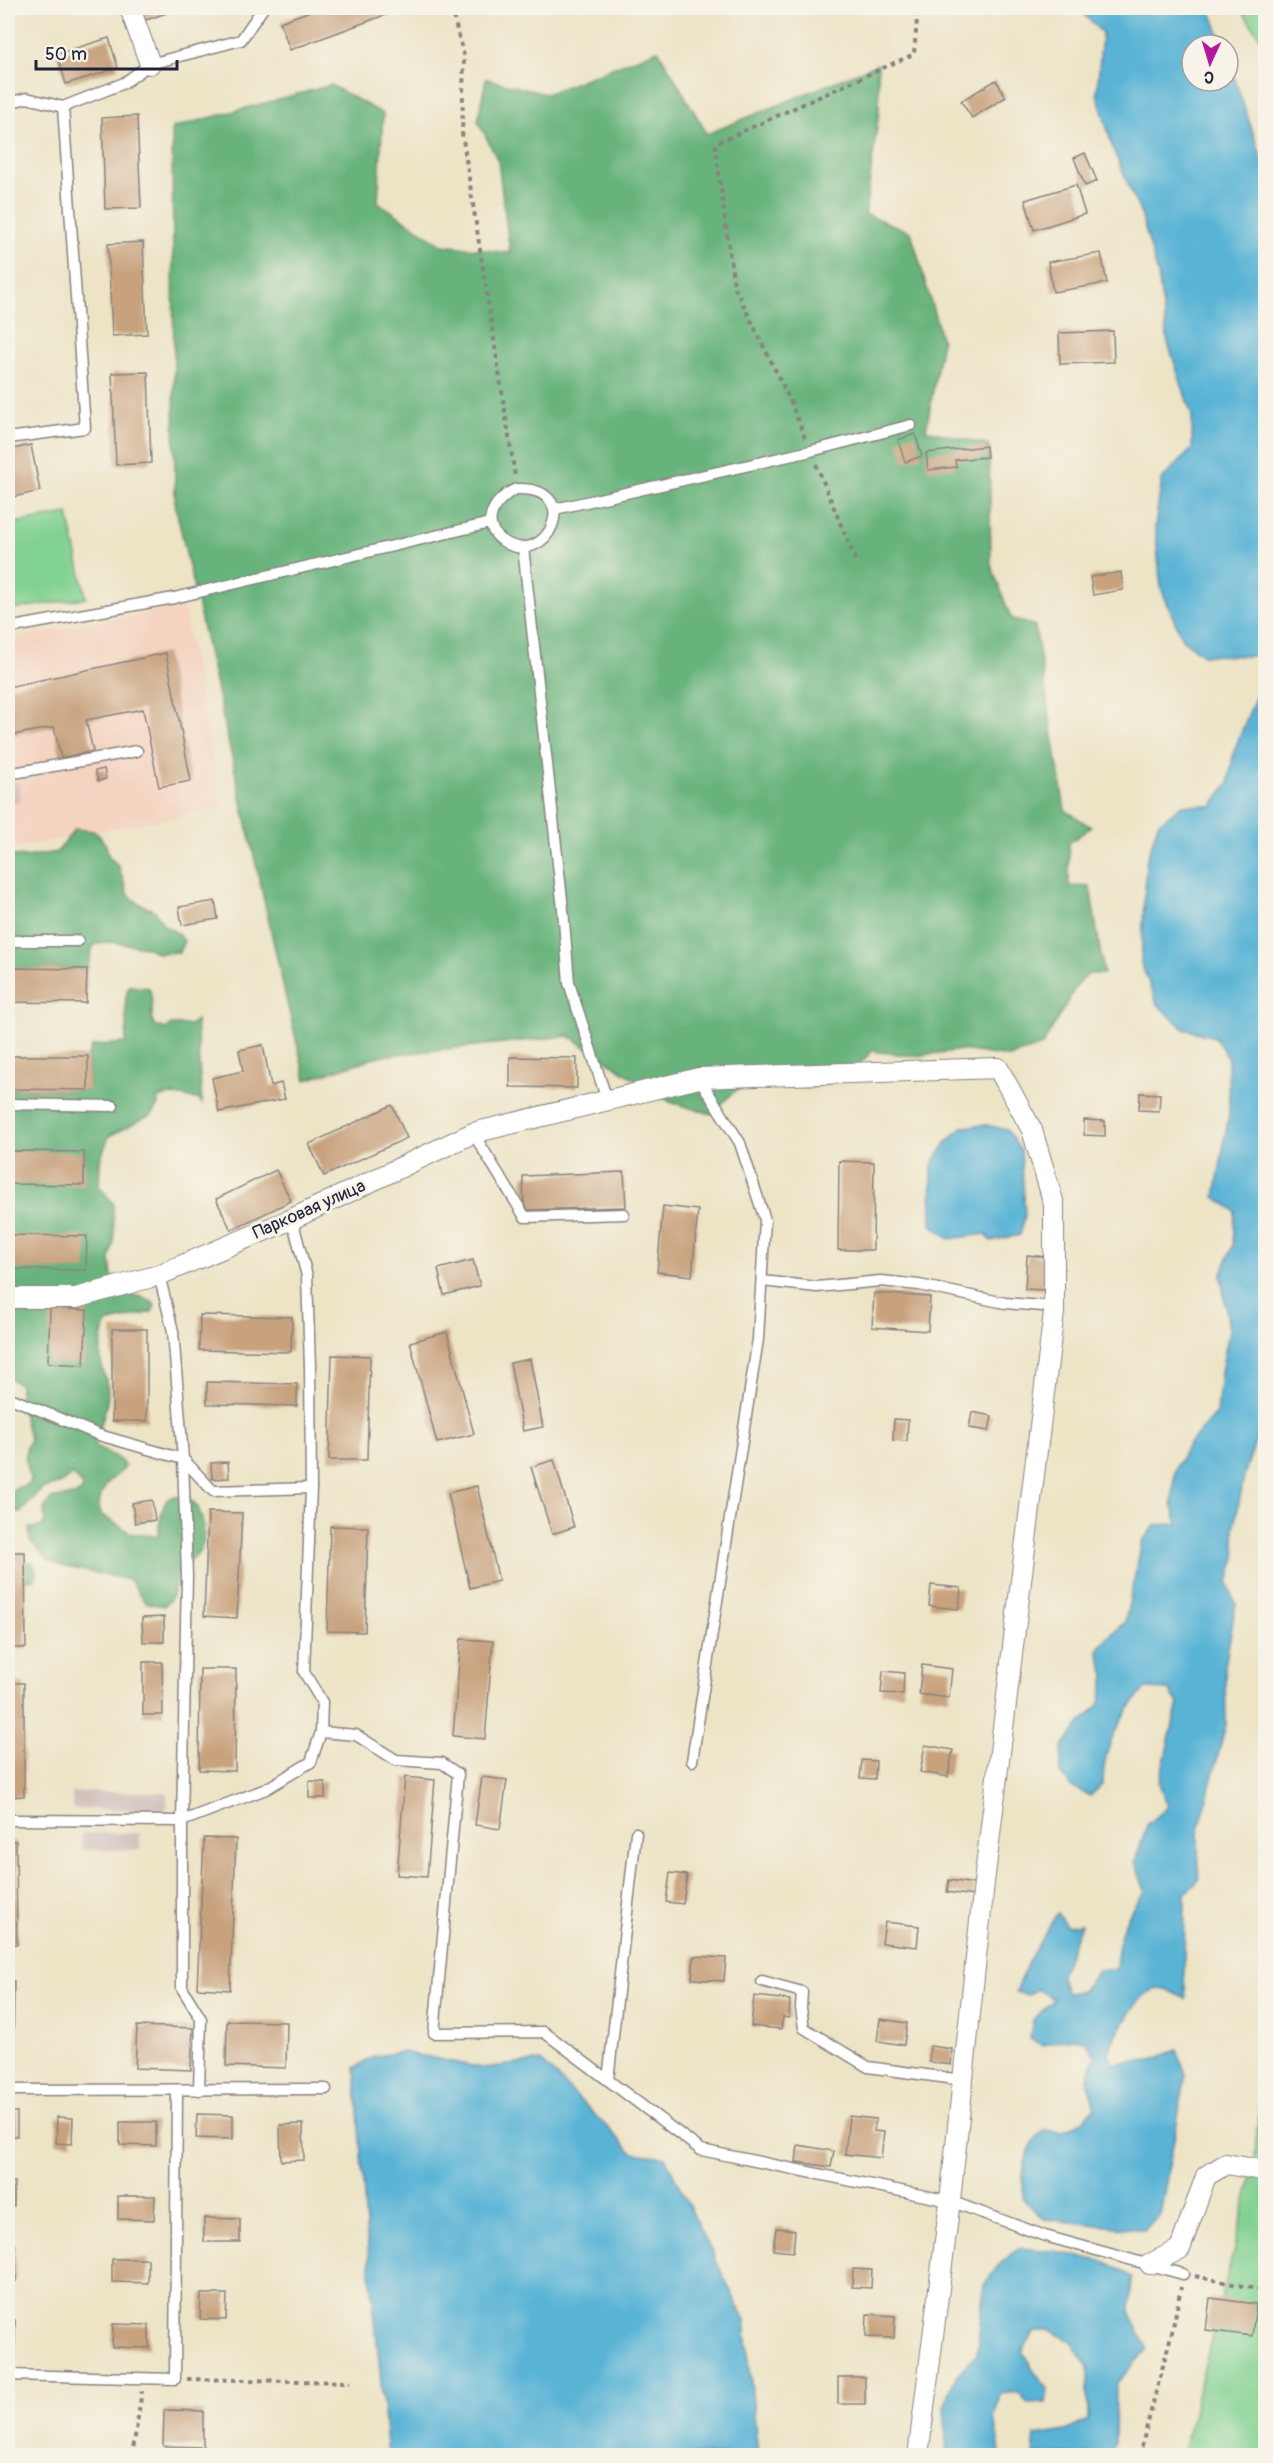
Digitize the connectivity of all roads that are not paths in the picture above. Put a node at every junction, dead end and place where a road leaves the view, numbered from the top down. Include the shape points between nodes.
1 (130, 8) edge
2 (263, 8) edge
3 (150, 64) junction
4 (8, 103) edge
5 (63, 107) junction
6 (910, 425) dead end
7 (8, 438) edge
8 (555, 508) junction
9 (490, 523) junction
10 (524, 547) junction
11 (8, 628) edge
12 (137, 751) dead end
13 (8, 774) edge
14 (8, 941) edge
15 (78, 941) dead end
16 (699, 1078) junction
17 (607, 1100) junction
18 (8, 1104) edge
19 (113, 1106) dead end
20 (473, 1133) junction
21 (624, 1214) dead end
22 (292, 1219) junction
23 (159, 1275) junction
24 (762, 1281) junction
25 (8, 1298) edge
26 (1054, 1307) junction
27 (8, 1397) edge
28 (183, 1460) junction
29 (312, 1488) junction
30 (321, 1732) junction
31 (692, 1761) dead end
32 (8, 1820) edge
33 (182, 1821) junction
34 (636, 1833) dead end
35 (762, 1981) dead end
36 (608, 2080) junction
37 (962, 2080) junction
38 (326, 2089) dead end
39 (8, 2090) edge
40 (177, 2090) junction
41 (199, 2090) junction
42 (1266, 2171) edge
43 (950, 2201) junction
44 (1150, 2264) junction
45 (1183, 2274) road end
46 (8, 2375) edge
47 (918, 2456) edge

1 - 3 street
2 - 3 lane via 241,40
3 - 5 lane via 124,82
4 - 5 lane via 27,98
5 - 7 lane via 85,428
6 - 8 lane
8 - 9 lane via 539,492 516,489 497,501
8 - 10 lane via 555,520 544,539
9 - 10 lane via 502,541
9 - 11 lane via 174,598
10 - 17 lane via 569,983
12 - 13 lane
14 - 15 lane
16 - 17 street, Парковая улица
16 - 24 lane via 740,1143 765,1220
16 - 26 street, Парковая улица via 998,1068 1032,1130 1054,1204
17 - 20 street, Парковая улица
18 - 19 lane
20 - 21 lane via 525,1217
20 - 22 street, Парковая улица
22 - 23 street, Парковая улица
22 - 29 lane via 307,1276
23 - 25 street, Парковая улица via 76,1298
23 - 28 lane via 173,1331
24 - 26 lane via 817,1287 881,1281 1005,1303
24 - 31 lane via 758,1339
26 - 37 street
27 - 28 lane via 99,1435
28 - 29 lane via 213,1491
28 - 33 lane via 188,1576
29 - 30 lane via 304,1672 322,1702
30 - 33 lane via 311,1762 266,1789
30 - 36 lane via 356,1735 396,1760 442,1763 458,1774 434,2034 544,2032
32 - 33 lane
33 - 41 lane via 182,1988 201,2019
34 - 36 lane
35 - 37 lane via 802,1992 804,2028 868,2067
36 - 43 lane via 701,2150
37 - 43 street
38 - 41 lane
39 - 40 lane
40 - 41 lane
40 - 46 lane via 175,2379
42 - 44 street via 1226,2164 1206,2176 1180,2249
43 - 44 lane via 1045,2236
43 - 47 street
44 - 45 lane

